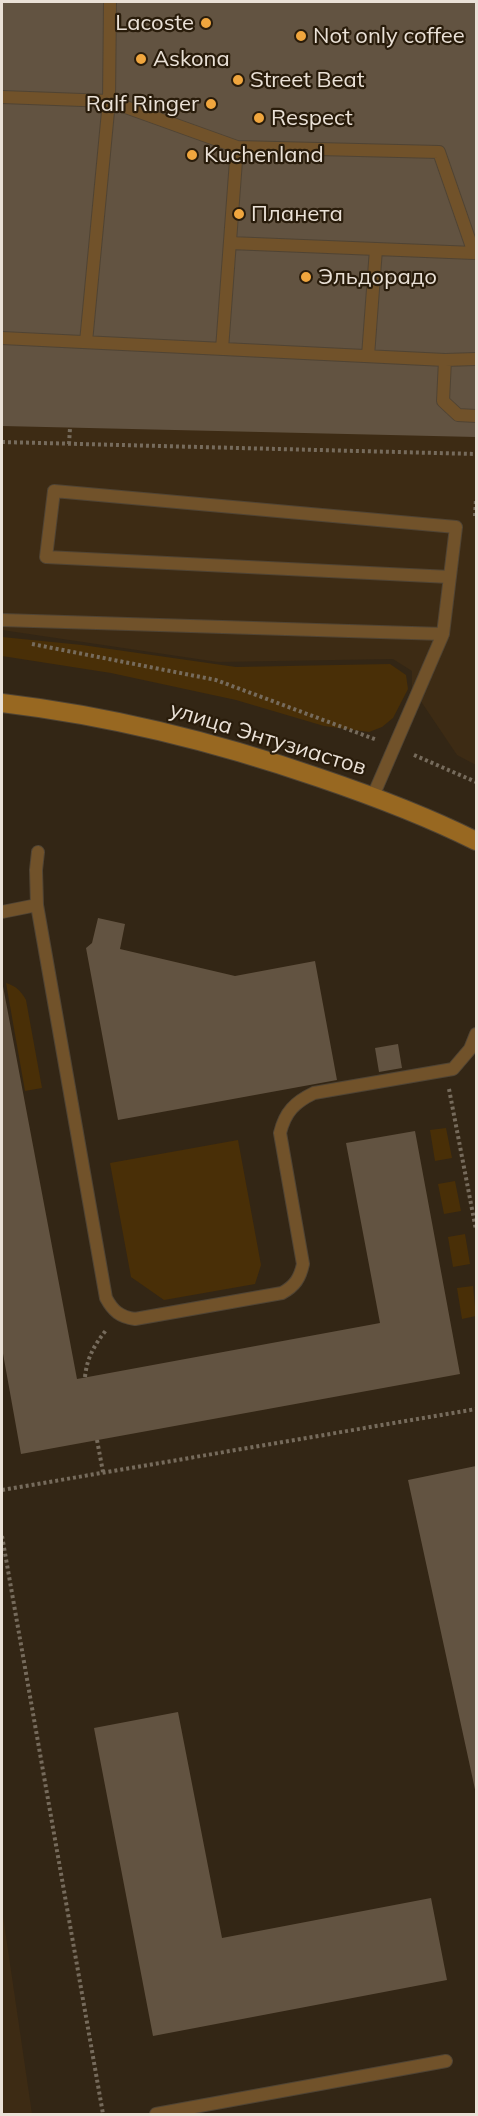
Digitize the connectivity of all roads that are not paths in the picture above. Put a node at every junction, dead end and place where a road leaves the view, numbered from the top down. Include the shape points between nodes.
1 (110, 2) edge
2 (2, 96) edge
3 (109, 101) junction
4 (237, 147) junction
5 (230, 243) junction
6 (376, 249) junction
7 (2, 338) edge
8 (86, 342) junction
9 (222, 349) junction
10 (368, 356) junction
11 (477, 359) edge
12 (445, 360) junction
13 (477, 416) edge
14 (450, 577) junction
15 (2, 620) edge
16 (443, 634) junction
17 (2, 703) edge
18 (373, 796) junction
19 (477, 841) edge
20 (38, 852) dead end
21 (37, 905) junction
22 (2, 912) edge
23 (477, 1034) edge
24 (446, 2061) dead end
25 (156, 2115) edge

1 - 3 lane
2 - 3 lane
3 - 4 lane
3 - 8 lane
4 - 5 lane
4 - 6 lane via 439,152 474,253
5 - 6 lane
5 - 9 lane
6 - 10 lane
7 - 8 lane
8 - 9 lane
9 - 10 lane
10 - 12 lane
11 - 12 lane
12 - 13 lane via 443,402 458,415
14 - 14 lane via 456,527 54,492 46,557
14 - 16 lane
15 - 16 lane
16 - 18 lane
17 - 18 main road, улица Энтузиастов via 103,718 174,734 252,754
18 - 19 main road, улица Энтузиастов
20 - 21 lane
21 - 22 lane
21 - 23 lane via 106,1298 118,1314 135,1319 290,1289 303,1264 280,1133 287,1113 314,1093 453,1069
24 - 25 lane

